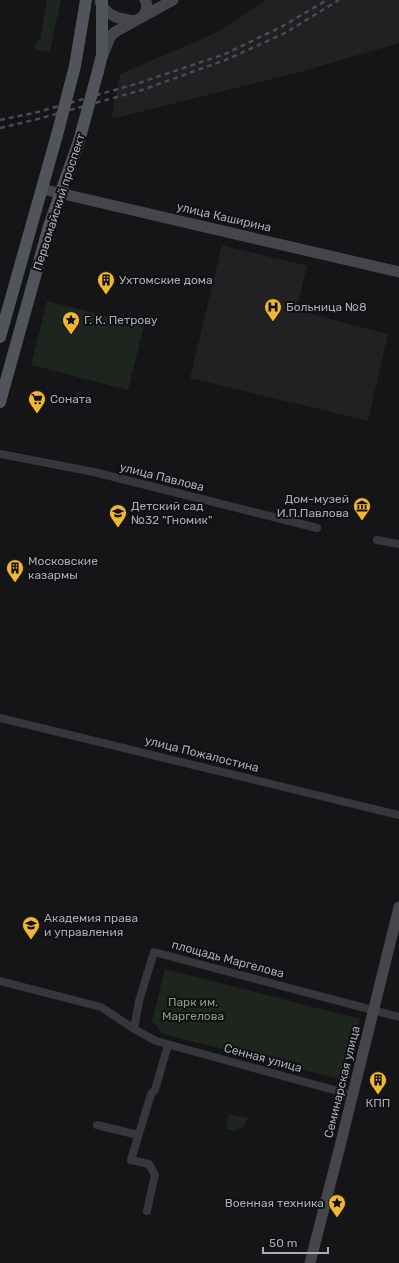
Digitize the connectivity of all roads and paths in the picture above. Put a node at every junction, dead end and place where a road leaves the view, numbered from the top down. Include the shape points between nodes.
1 (86, 0) edge
2 (146, 0) edge
3 (158, 0) edge
4 (172, 0) edge
5 (101, 3) edge
6 (138, 19) junction
7 (102, 55) junction
8 (42, 189) junction
9 (62, 194) junction
10 (399, 272) edge
11 (0, 337) edge
12 (0, 402) edge
13 (0, 454) edge
14 (317, 528) dead end
15 (377, 540) dead end
16 (399, 544) edge
17 (0, 718) edge
18 (399, 815) edge
19 (399, 907) edge
20 (0, 981) edge
21 (374, 1010) junction
22 (399, 1017) edge
23 (134, 1030) junction
24 (168, 1044) junction
25 (352, 1095) junction
26 (97, 1125) dead end
27 (138, 1135) junction
28 (147, 1210) dead end
29 (310, 1263) edge

1 - 8 main road, Первомайский проспект, bridge via 75,66
2 - 6 main road via 146,12
3 - 4 main road
4 - 6 main road
5 - 6 main road via 115,17 122,20
5 - 7 main road, Первомайский проспект
6 - 7 main road via 115,32
7 - 9 main road, Первомайский проспект, bridge
8 - 9 main road, улица Каширина
8 - 11 main road, Первомайский проспект
9 - 10 main road, улица Каширина
9 - 12 main road, Первомайский проспект via 49,226
13 - 14 street, улица Павлова via 94,472
15 - 16 street
17 - 18 street, улица Пожалостина
19 - 21 main road, Семинарская улица
20 - 23 street, Сенная улица via 100,1006
21 - 22 street
21 - 23 street, площадь Маргелова via 154,952 139,1001
21 - 25 main road, Семинарская улица
23 - 24 street, Сенная улица
24 - 25 street, Сенная улица
24 - 27 street
25 - 29 main road, Семинарская улица
26 - 27 street
27 - 28 street via 131,1160 149,1164 155,1175

